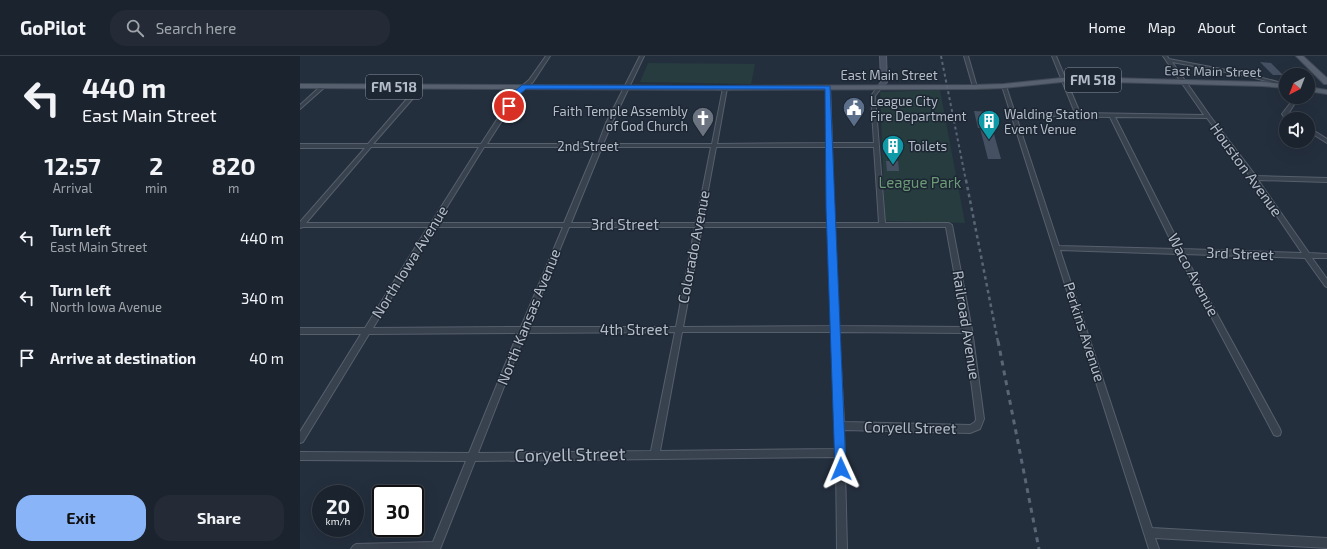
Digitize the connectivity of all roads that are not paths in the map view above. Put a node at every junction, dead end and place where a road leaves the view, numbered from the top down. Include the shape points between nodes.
1 (548, 56) edge
2 (642, 56) edge
3 (883, 56) edge
4 (966, 56) edge
5 (1054, 56) edge
6 (1299, 56) edge
7 (1166, 58) edge
8 (1062, 79) junction
9 (1183, 82) junction
10 (1327, 82) edge
11 (1279, 83) edge
12 (1279, 85) edge
13 (300, 86) edge
14 (324, 86) junction
15 (1004, 86) junction
16 (420, 87) junction
17 (524, 87) junction
18 (880, 87) junction
19 (975, 87) junction
20 (626, 88) junction
21 (725, 88) junction
22 (828, 88) junction
23 (1315, 90) edge
24 (1327, 92) edge
25 (300, 108) edge
26 (1034, 114) dead end
27 (1078, 115) junction
28 (1112, 116) junction
29 (1208, 117) junction
30 (1315, 133) edge
31 (1327, 141) edge
32 (300, 146) edge
33 (369, 146) junction
34 (484, 146) junction
35 (600, 146) junction
36 (714, 146) junction
37 (828, 146) junction
38 (876, 146) junction
39 (1254, 178) junction
40 (1327, 180) edge
41 (831, 224) junction
42 (882, 224) junction
43 (300, 225) edge
44 (433, 225) junction
45 (566, 225) junction
46 (698, 225) junction
47 (949, 225) joint
48 (1056, 248) junction
49 (1180, 252) junction
50 (1306, 256) junction
51 (1327, 256) edge
52 (1327, 284) edge
53 (836, 329) junction
54 (523, 330) junction
55 (678, 330) junction
56 (968, 330) junction
57 (300, 331) edge
58 (367, 331) junction
59 (978, 425) joint
60 (840, 426) junction
61 (1277, 432) dead end
62 (300, 439) edge
63 (840, 453) junction
64 (655, 454) junction
65 (300, 456) edge
66 (472, 457) junction
67 (1149, 533) junction
68 (1327, 543) edge
69 (436, 548) edge
70 (356, 549) edge
71 (842, 549) edge
72 (1154, 549) edge

1 - 17 street, North Iowa Avenue
2 - 20 street, North Kansas Avenue
3 - 18 street via 884,82
4 - 19 street
5 - 8 street
6 - 10 main road
7 - 9 street, Houston Avenue
7 - 11 street
8 - 9 main road, East Main Street / FM 518
8 - 15 main road, East Main Street / FM 518
8 - 27 street
9 - 12 main road, East Main Street / FM 518
9 - 29 street, Houston Avenue
13 - 14 main road, East Main Street / FM 518
14 - 16 main road, East Main Street / FM 518
14 - 25 street
15 - 19 main road, East Main Street / FM 518
15 - 48 street, Perkins Avenue
16 - 17 main road, East Main Street / FM 518
16 - 33 street
17 - 20 main road, East Main Street / FM 518
17 - 34 street, North Iowa Avenue via 517,93
18 - 19 main road, East Main Street / FM 518
18 - 22 main road, East Main Street / FM 518
18 - 38 street via 873,96
20 - 21 main road, East Main Street / FM 518
20 - 35 street, North Kansas Avenue
21 - 22 main road, East Main Street / FM 518
21 - 36 street, Colorado Avenue
22 - 37 street
23 - 24 main road
26 - 27 street
27 - 28 street
28 - 29 street
28 - 49 street, Waco Avenue
29 - 39 street, Houston Avenue
30 - 31 street
32 - 33 street, 2nd Street
33 - 34 street, 2nd Street
33 - 43 street
34 - 35 street, 2nd Street
34 - 44 street, North Iowa Avenue
35 - 36 street, 2nd Street
35 - 45 street, North Kansas Avenue
36 - 37 street, 2nd Street
36 - 46 street, Colorado Avenue
37 - 38 street, 2nd Street
37 - 41 street
38 - 42 street
39 - 40 street
39 - 50 street, Houston Avenue
41 - 42 street, 3rd Street
41 - 46 street, 3rd Street
41 - 53 street
42 - 47 street, 3rd Street
43 - 44 street, 3rd Street
44 - 45 street, 3rd Street
44 - 58 street, North Iowa Avenue
45 - 46 street, 3rd Street
45 - 54 street, North Kansas Avenue
46 - 55 street, Colorado Avenue
47 - 56 street, Railroad Avenue
48 - 49 street, 3rd Street
48 - 67 street, Perkins Avenue
49 - 50 street, 3rd Street
49 - 61 street, Waco Avenue
50 - 51 street, 3rd Street
50 - 52 street, Houston Avenue
53 - 55 street, 4th Street
53 - 56 street, 4th Street
53 - 60 street
54 - 55 street, 4th Street
54 - 58 street, 4th Street
54 - 66 street, North Kansas Avenue
55 - 64 street, Colorado Avenue
56 - 59 street, Railroad Avenue via 980,420
57 - 58 street, 4th Street
58 - 62 street, North Iowa Avenue
59 - 60 street, Coryell Street via 970,429
60 - 63 street
63 - 64 street, Coryell Street
63 - 71 street
64 - 66 street, Coryell Street
65 - 66 street, Coryell Street
66 - 69 street, North Kansas Avenue
67 - 68 street
67 - 72 street, Perkins Avenue
69 - 70 street

